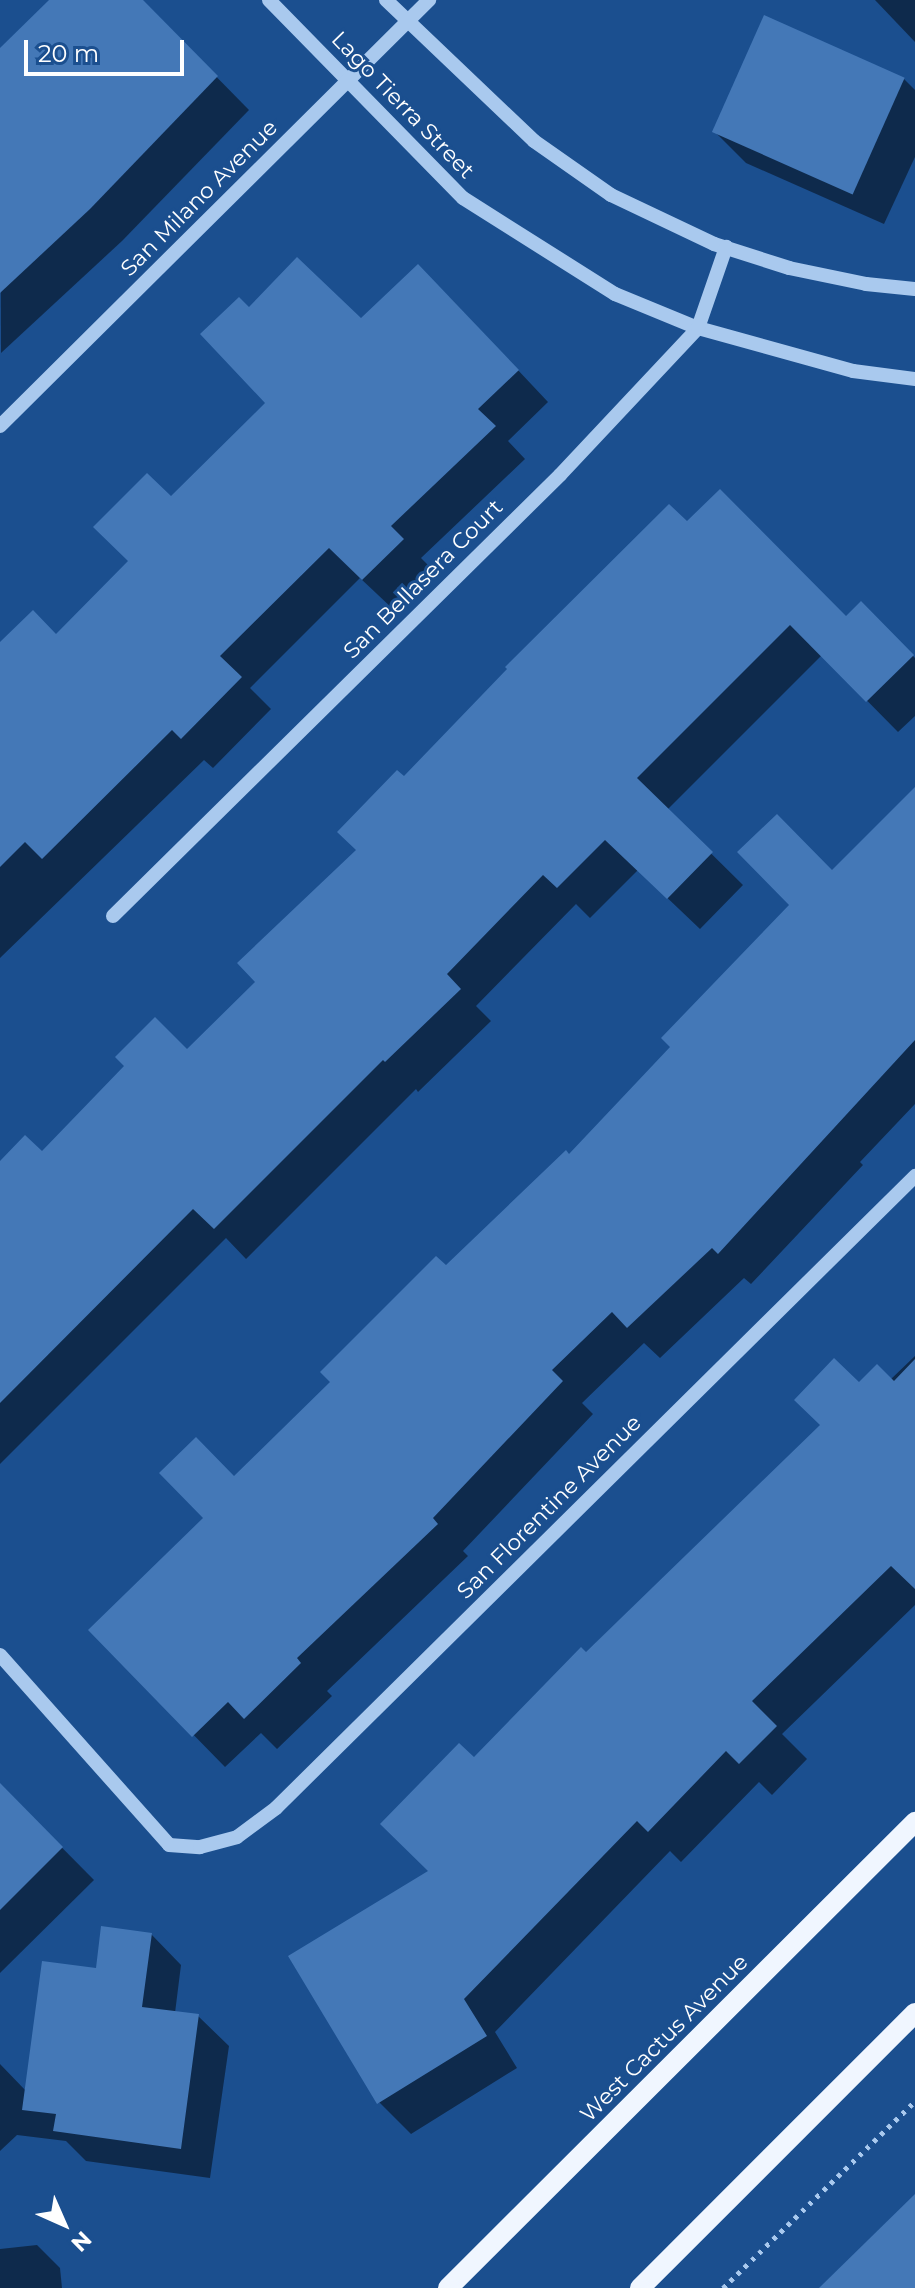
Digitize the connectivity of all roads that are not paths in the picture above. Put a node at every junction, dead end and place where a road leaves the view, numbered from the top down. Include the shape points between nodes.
1 (269, 0) edge
2 (386, 0) edge
3 (429, 0) edge
4 (407, 22) junction
5 (348, 81) junction
6 (726, 247) junction
7 (915, 289) edge
8 (698, 328) junction
9 (915, 379) edge
10 (0, 426) edge
11 (113, 916) dead end
12 (915, 1176) edge
13 (0, 1655) edge
14 (915, 1822) edge
15 (915, 2013) edge
16 (448, 2288) edge
17 (640, 2288) edge

1 - 5 street, Lago Tierra Street
2 - 4 street
3 - 4 street, San Milano Avenue
4 - 5 street, San Milano Avenue
4 - 6 street via 534,141 611,195
5 - 8 street, Lago Tierra Street via 463,198 615,294
5 - 10 street, San Milano Avenue
6 - 7 street via 789,268
6 - 8 street, San Bellasera Court
8 - 9 street, Lago Tierra Street via 853,371
8 - 11 street, San Bellasera Court via 560,475
12 - 13 street, San Florentine Avenue via 276,1808 237,1837 200,1847 169,1845
14 - 16 main road, West Cactus Avenue
15 - 17 main road

